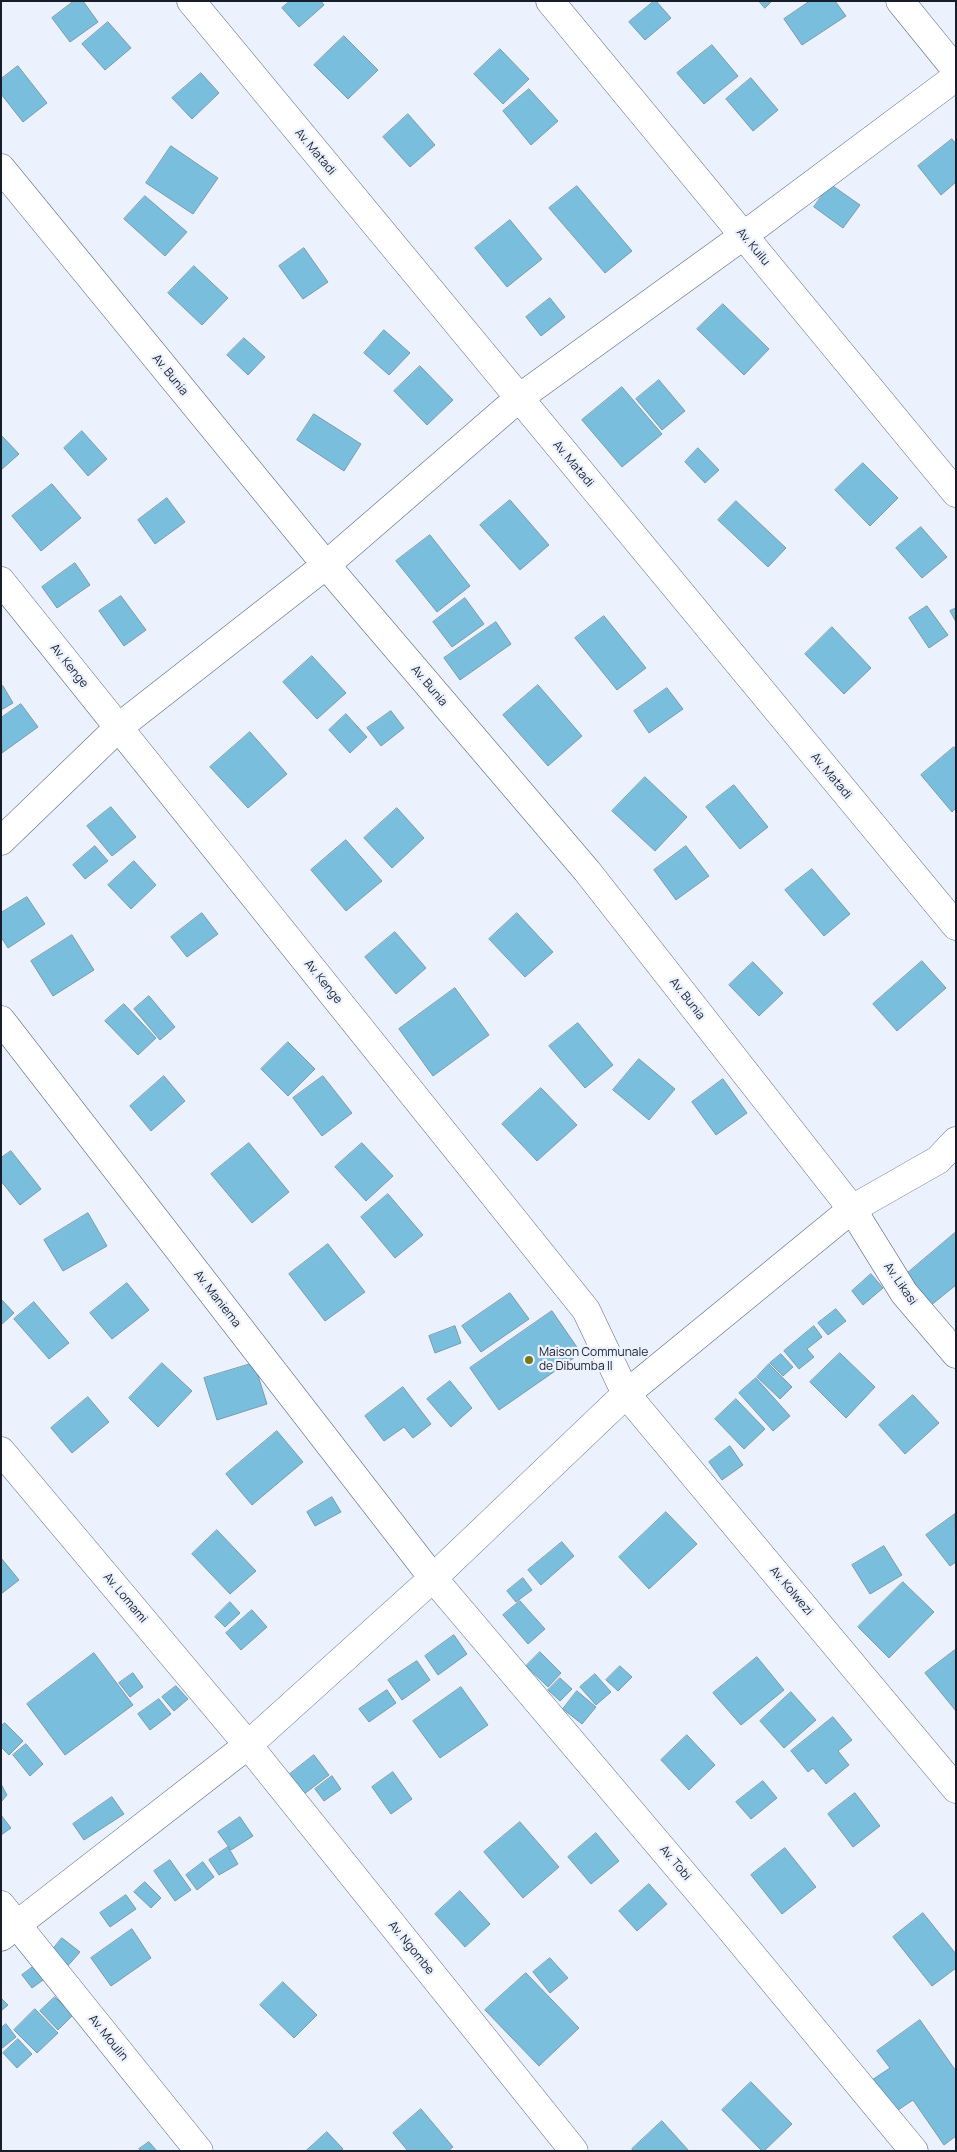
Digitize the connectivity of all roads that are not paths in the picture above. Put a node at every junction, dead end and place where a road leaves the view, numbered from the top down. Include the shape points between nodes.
1 (191, 1) edge
2 (550, 1) edge
3 (900, 1) edge
4 (956, 70) edge
5 (956, 77) edge
6 (1, 168) edge
7 (743, 236) junction
8 (519, 398) junction
9 (956, 493) edge
10 (326, 565) junction
11 (1, 581) edge
12 (119, 727) junction
13 (1, 841) edge
14 (956, 926) edge
15 (1, 1020) edge
16 (956, 1141) edge
17 (852, 1209) junction
18 (956, 1354) edge
19 (626, 1394) junction
20 (1, 1451) edge
21 (433, 1578) junction
22 (248, 1744) junction
23 (956, 1789) edge
24 (6, 1923) edge
25 (199, 2151) edge
26 (574, 2151) edge
27 (914, 2151) edge

1 - 8 main road, Av. Matadi
2 - 7 main road, Av. Kuilu
3 - 4 main road
5 - 7 main road
6 - 10 main road, Av. Bunia
7 - 8 main road
7 - 9 main road, Av. Kuilu
8 - 10 main road
8 - 14 main road, Av. Matadi
10 - 12 main road
10 - 17 main road, Av. Bunia via 587,871
11 - 12 main road, Av. Kenge
12 - 13 main road
12 - 19 main road, Av. Kenge via 586,1310
15 - 21 main road, Av. Maniema
16 - 17 main road via 938,1160
17 - 18 main road, Av. Likasi via 904,1293
17 - 19 main road
19 - 21 main road
19 - 23 main road, Av. Kolwezi
20 - 22 main road, Av. Lomami
21 - 22 main road
21 - 27 main road, Av. Tobi
22 - 24 main road
22 - 26 main road, Av. Ngombe
24 - 25 main road, Av. Moulin

